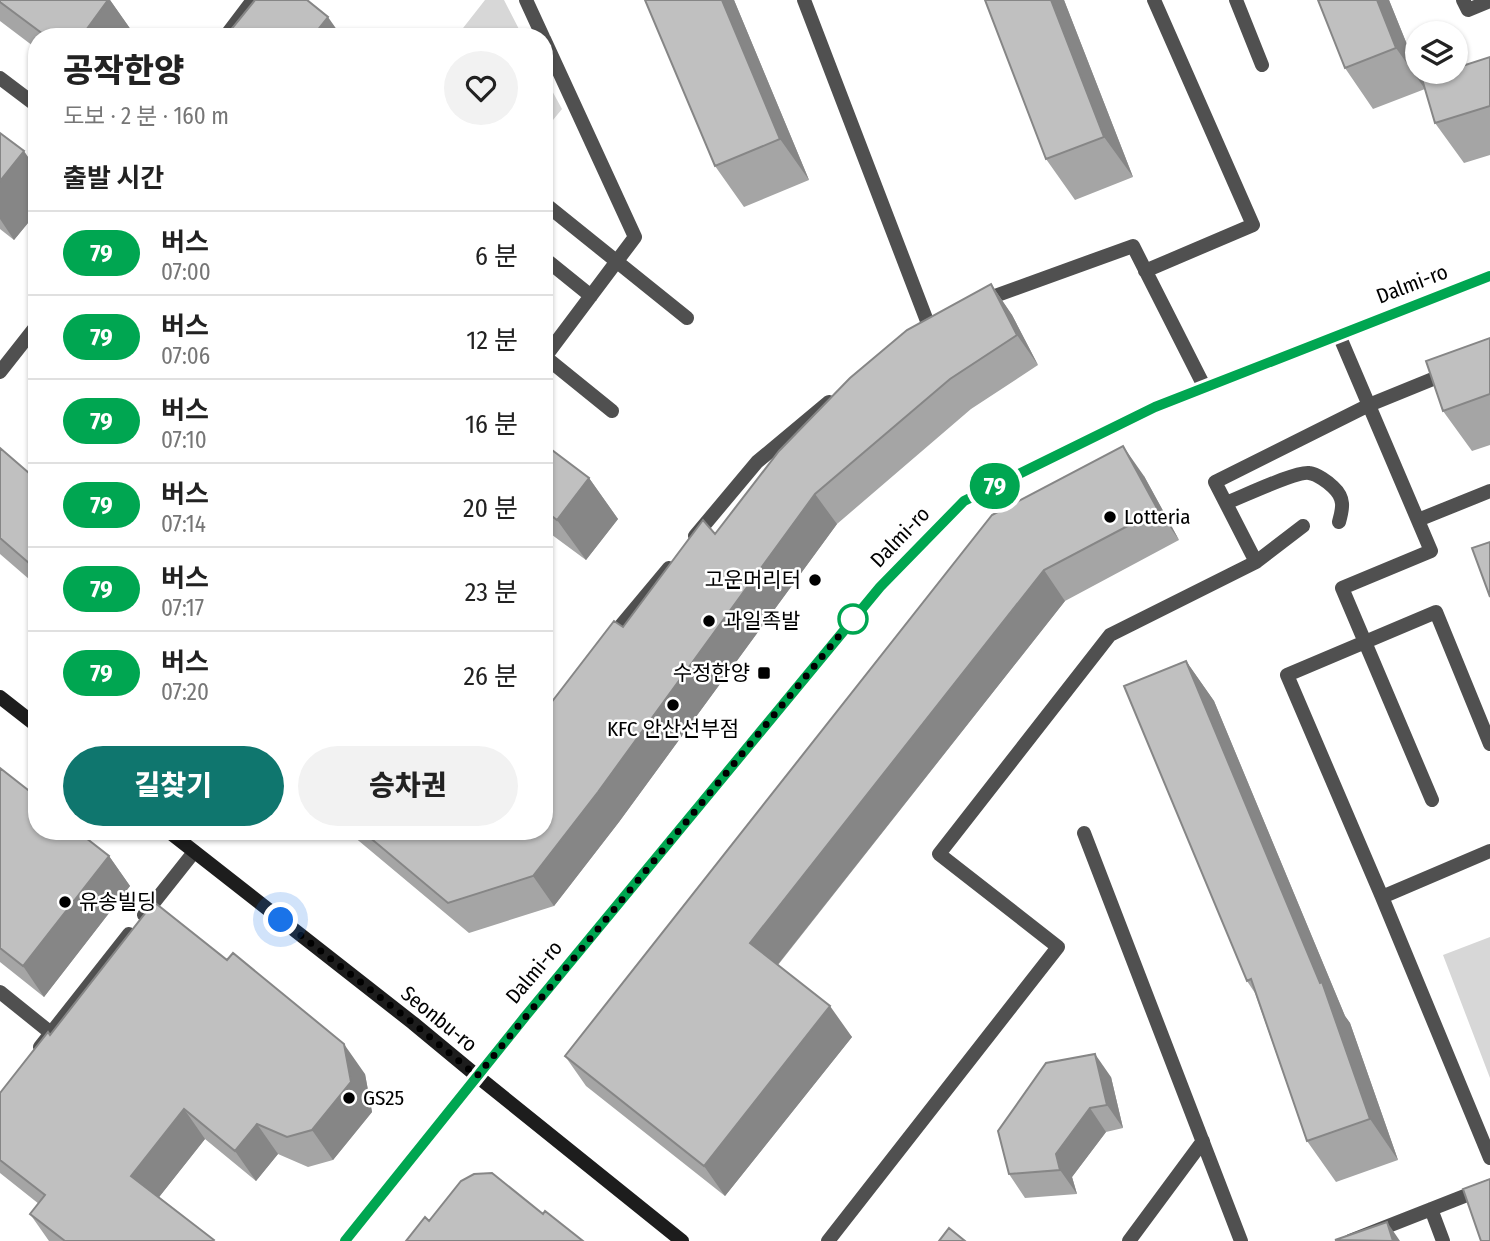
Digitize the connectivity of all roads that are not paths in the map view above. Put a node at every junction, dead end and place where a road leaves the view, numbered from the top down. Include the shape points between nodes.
1 (253, 0) edge
2 (526, 0) edge
3 (804, 0) edge
4 (1154, 0) edge
5 (1236, 0) edge
6 (1464, 0) edge
7 (1490, 1) edge
8 (232, 28) edge
9 (539, 28) edge
10 (553, 58) edge
11 (1262, 65) dead end
12 (0, 78) edge
13 (28, 99) edge
14 (553, 210) edge
15 (617, 261) junction
16 (553, 265) edge
17 (1145, 271) junction
18 (1490, 276) edge
19 (591, 296) junction
20 (966, 307) edge
21 (687, 318) dead end
22 (928, 322) edge
23 (1339, 335) junction
24 (28, 336) edge
25 (553, 346) edge
26 (553, 363) edge
27 (1466, 366) edge
28 (0, 372) edge
29 (1205, 388) junction
30 (842, 391) edge
31 (1369, 405) junction
32 (612, 411) dead end
33 (1490, 491) edge
34 (1226, 503) junction
35 (1418, 520) junction
36 (1339, 522) dead end
37 (1303, 526) dead end
38 (1256, 562) junction
39 (1365, 641) junction
40 (598, 652) edge
41 (0, 696) edge
42 (28, 719) edge
43 (1490, 744) edge
44 (1432, 800) dead end
45 (1084, 832) dead end
46 (179, 840) edge
47 (1490, 851) edge
48 (194, 852) junction
49 (1382, 897) junction
50 (0, 992) edge
51 (51, 1033) junction
52 (34, 1054) edge
53 (477, 1076) junction
54 (1203, 1141) junction
55 (1490, 1158) edge
56 (1490, 1185) edge
57 (1431, 1209) junction
58 (345, 1241) edge
59 (682, 1241) edge
60 (828, 1241) edge
61 (1129, 1241) edge
62 (1241, 1241) edge
63 (1350, 1241) edge
64 (1443, 1241) edge

1 - 8 street
2 - 9 street
3 - 22 street
4 - 17 street via 1253,225
5 - 11 street
6 - 7 street via 1468,10
10 - 15 street via 635,237
12 - 13 street
14 - 15 street
15 - 19 street
15 - 21 street
16 - 19 street
17 - 20 street via 1133,246
17 - 29 street
18 - 23 street, Dalmi-ro
19 - 25 street
23 - 29 street, Dalmi-ro
23 - 31 street
24 - 28 street
26 - 32 street
27 - 31 street
29 - 53 street, Dalmi-ro via 1155,407 964,501 880,587
30 - 40 street via 757,462
31 - 34 street via 1215,482
31 - 35 street
33 - 35 street
34 - 36 street via 1310,473 1342,497
34 - 38 street
35 - 39 street via 1431,551 1342,588
37 - 38 street
38 - 60 street via 1110,635 939,854 1058,947
39 - 43 street via 1436,612
39 - 44 street
39 - 49 street via 1287,675
41 - 42 main road
45 - 54 street
46 - 48 main road, Seonbu-ro
47 - 49 street
48 - 51 street
48 - 53 main road, Seonbu-ro
49 - 55 street
50 - 51 street
51 - 52 street
53 - 58 street, Dalmi-ro
53 - 59 main road, Seonbu-ro
54 - 61 street
54 - 62 street
56 - 57 street
57 - 63 street
57 - 64 street

